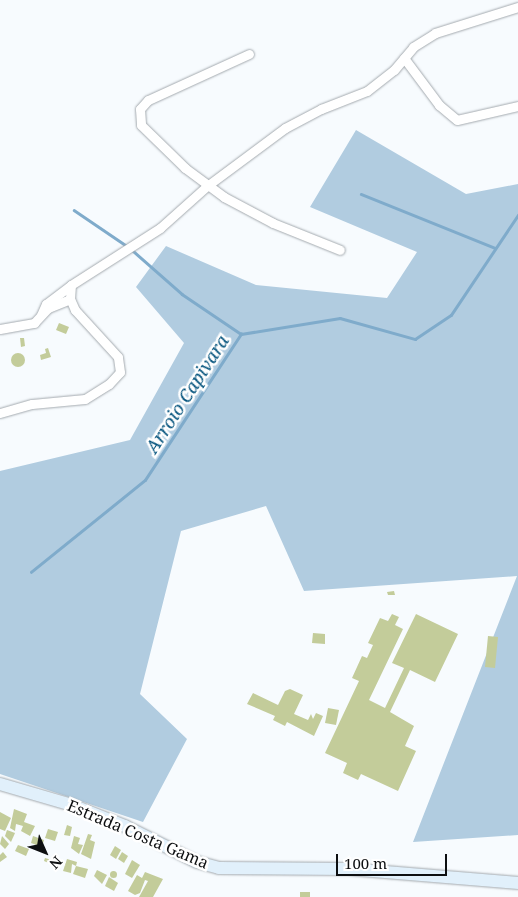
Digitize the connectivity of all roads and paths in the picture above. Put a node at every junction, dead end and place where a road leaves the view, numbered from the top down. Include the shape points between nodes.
1 (518, 8) edge
2 (249, 54) dead end
3 (404, 58) junction
4 (518, 106) edge
5 (207, 186) junction
6 (340, 250) dead end
7 (71, 285) junction
8 (70, 299) junction
9 (41, 315) junction
10 (0, 329) edge
11 (0, 413) edge
12 (3, 788) edge
13 (518, 883) edge

1 - 3 street via 435,33 413,47
2 - 5 street via 148,100 140,109 141,125
3 - 4 street via 439,105 457,120
3 - 5 street via 367,91 297,121
5 - 6 street via 273,223
5 - 7 street via 160,228
7 - 8 street
7 - 9 street via 46,304
8 - 9 street via 52,306
8 - 11 street via 78,314 118,357 121,368 117,377 85,398 32,404
9 - 10 street via 34,323
12 - 13 main road, Estrada Costa Gama via 99,815 197,862 219,868 349,869

